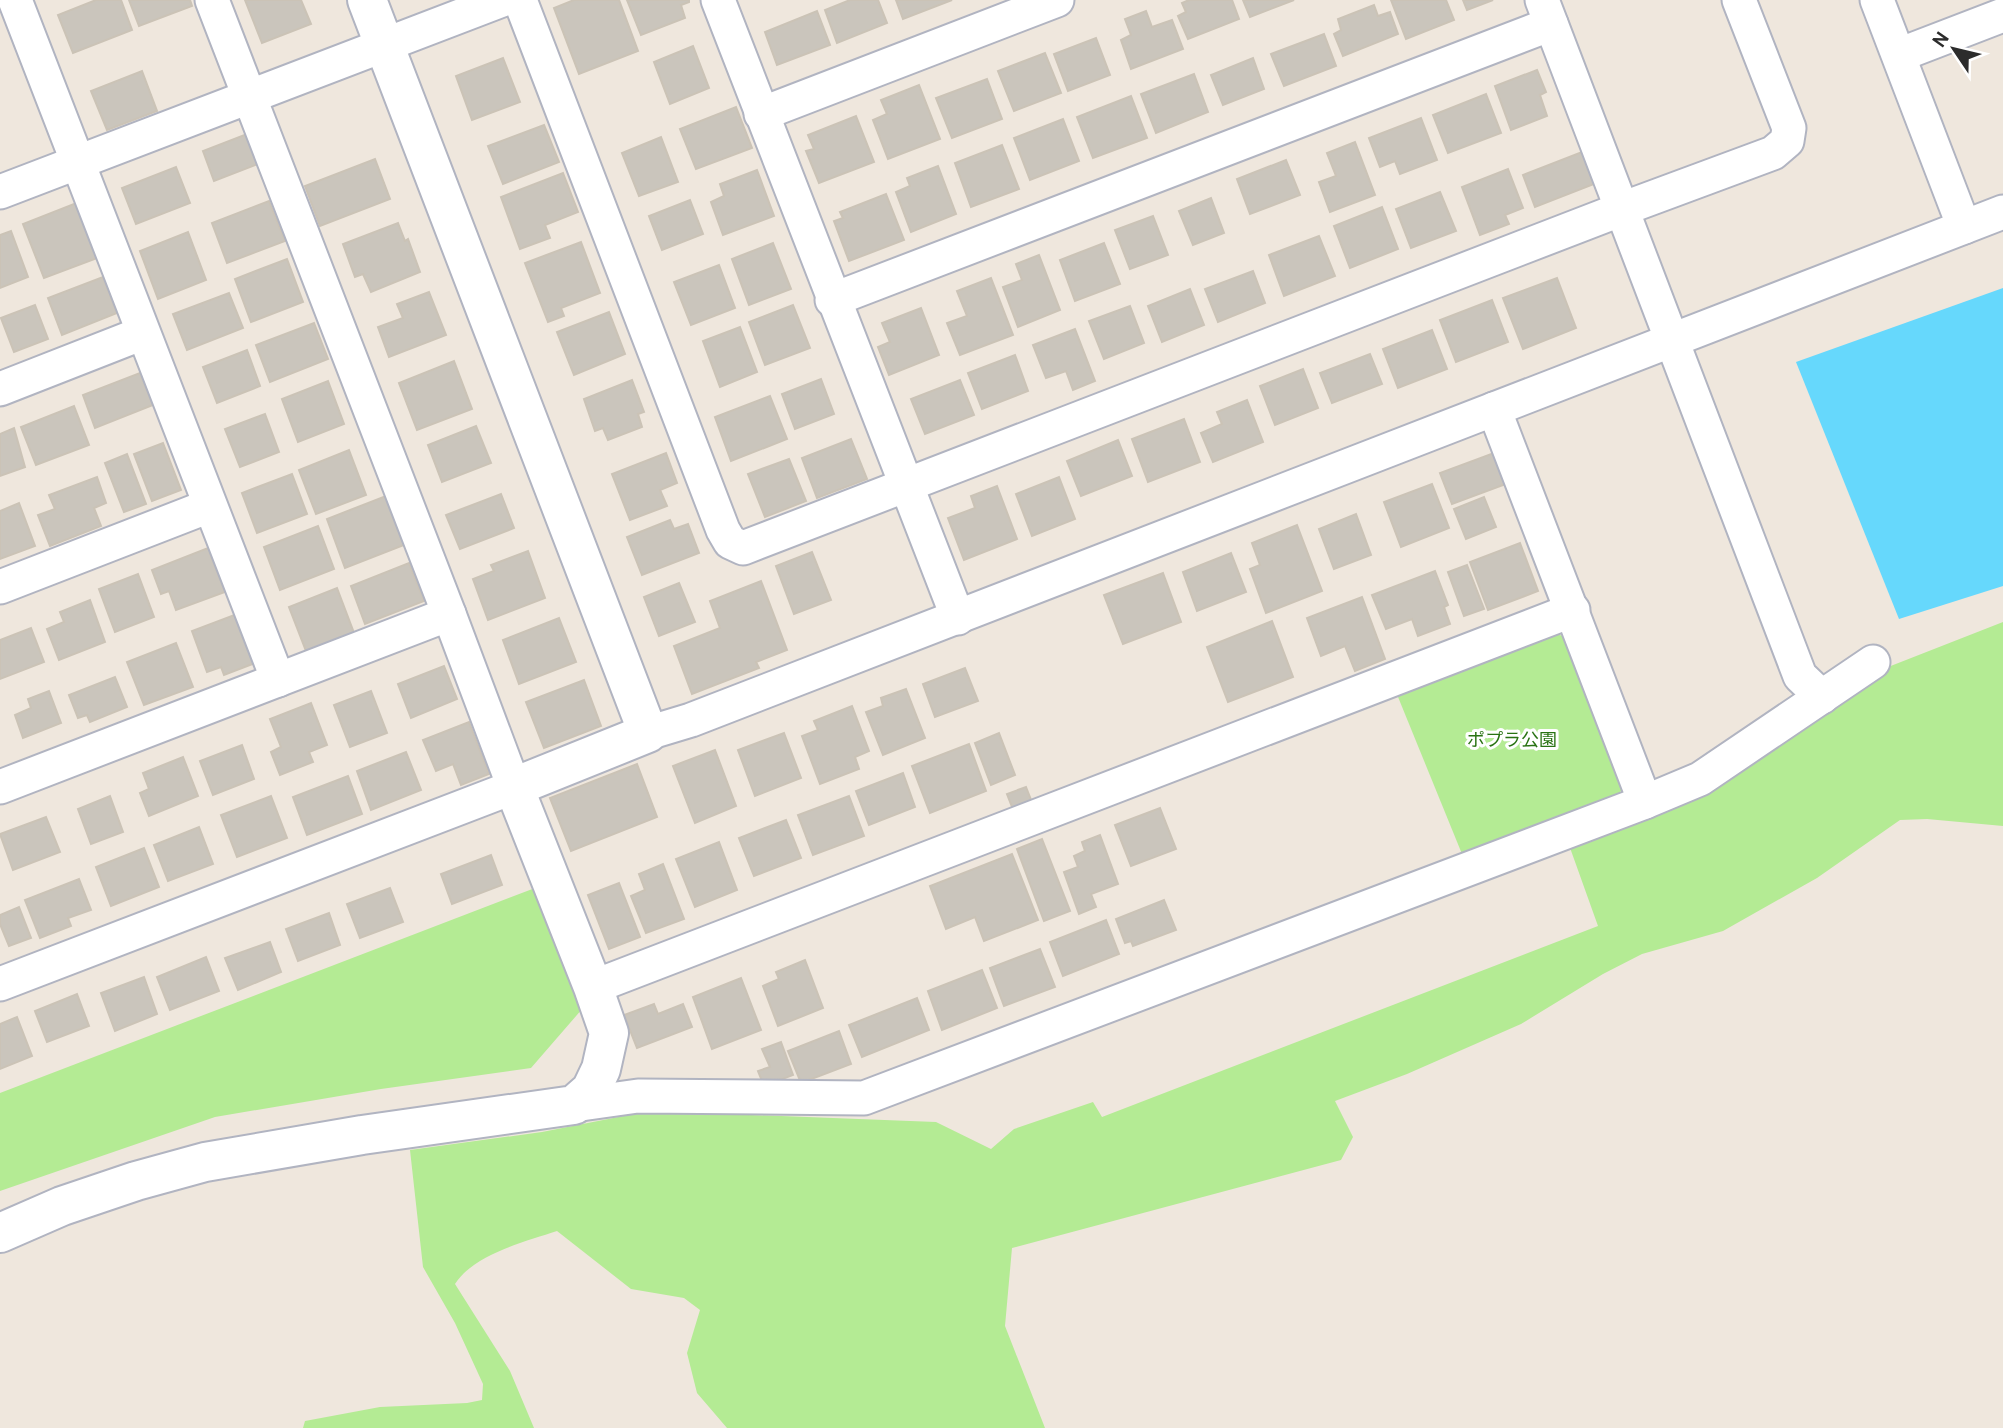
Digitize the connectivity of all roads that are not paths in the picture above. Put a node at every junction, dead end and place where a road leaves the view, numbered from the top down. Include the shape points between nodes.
1 (15, 0) edge
2 (212, 0) edge
3 (367, 0) edge
4 (502, 0) edge
5 (520, 0) edge
6 (718, 0) edge
7 (1057, 0) edge
8 (1739, 0) edge
9 (1877, 0) edge
10 (1547, 12) edge
11 (2003, 15) edge
12 (384, 45) junction
13 (1899, 55) junction
14 (249, 96) junction
15 (761, 114) junction
16 (78, 161) junction
17 (0, 191) edge
18 (1622, 209) junction
19 (2003, 212) edge
20 (1964, 227) junction
21 (832, 300) junction
22 (143, 333) junction
23 (1673, 338) junction
24 (0, 389) edge
25 (1494, 409) junction
26 (906, 486) junction
27 (209, 506) junction
28 (0, 587) edge
29 (1573, 610) junction
30 (449, 614) junction
31 (958, 618) junction
32 (1873, 662) dead end
33 (278, 680) junction
34 (1822, 697) junction
35 (648, 733) junction
36 (0, 787) edge
37 (514, 787) junction
38 (1645, 802) junction
39 (0, 984) edge
40 (593, 987) junction
41 (574, 1105) junction
42 (0, 1233) edge

1 - 16 street
2 - 14 street
3 - 12 street
4 - 12 street
5 - 26 street via 730,542 748,547
6 - 15 street
7 - 15 street
8 - 18 street via 1789,128 1787,141 1773,153
9 - 13 street
10 - 18 street
10 - 21 street
11 - 13 street
12 - 14 street
12 - 35 street
13 - 20 street
14 - 16 street
14 - 30 street
15 - 21 street
16 - 17 street
16 - 22 street
18 - 23 street
18 - 26 street
19 - 20 street
20 - 23 street
21 - 26 street
22 - 24 street
22 - 27 street
23 - 25 street
23 - 34 street via 1800,676
25 - 29 street
25 - 31 street
26 - 31 street
27 - 28 street
27 - 33 street
29 - 38 street
29 - 40 street
30 - 33 street
30 - 37 street
31 - 35 street
32 - 34 street
33 - 36 street
34 - 38 street via 1700,779
35 - 37 street
37 - 39 street
37 - 40 street
38 - 41 street via 864,1098 638,1096
40 - 41 street via 609,1033 591,1090
41 - 42 street via 205,1162 62,1206

